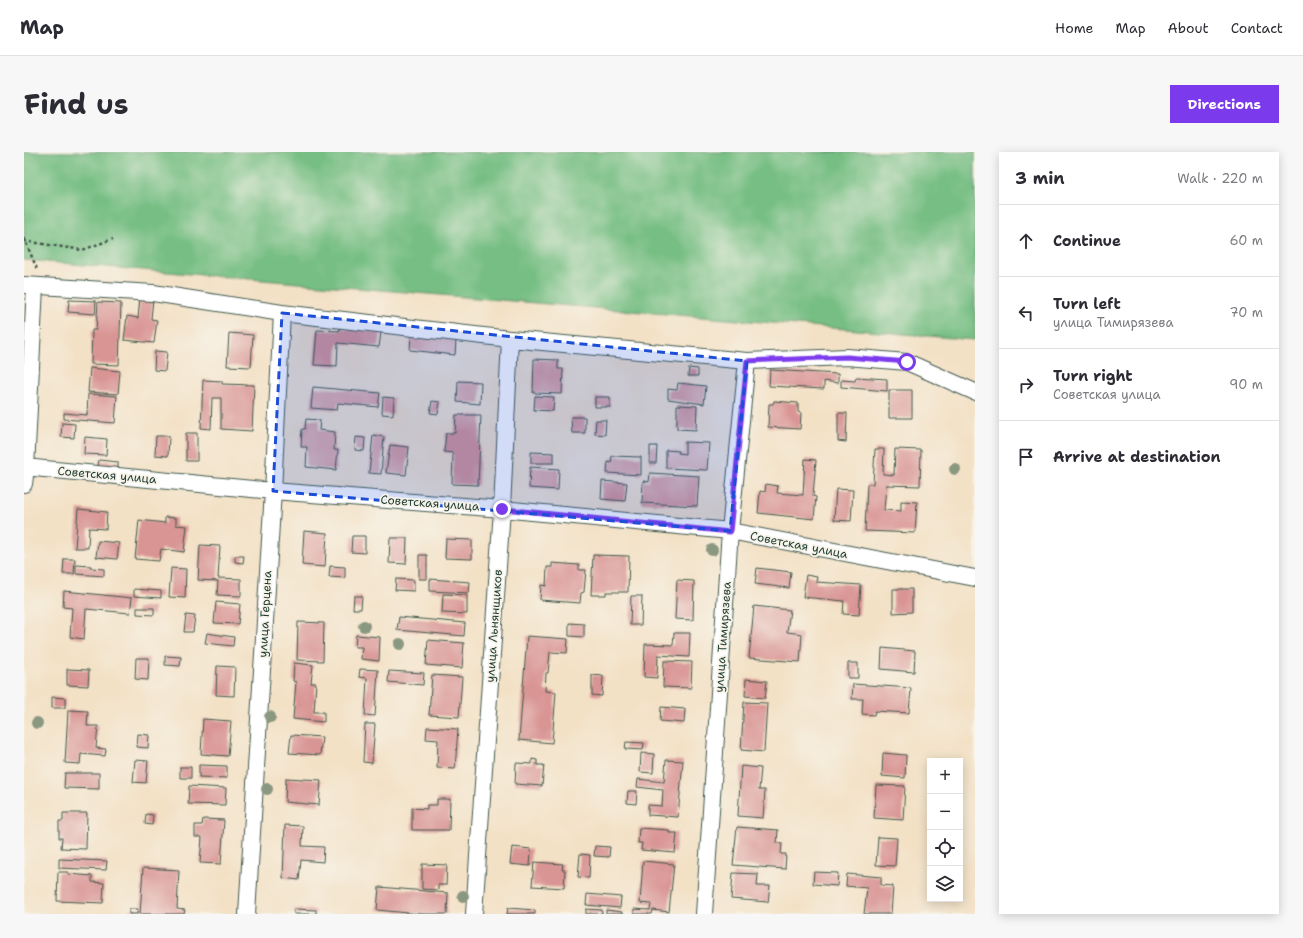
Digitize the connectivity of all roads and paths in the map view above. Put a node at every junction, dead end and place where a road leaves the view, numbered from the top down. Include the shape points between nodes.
1 (114, 239) dead end
2 (24, 240) edge
3 (34, 286) edge
4 (282, 313) junction
5 (510, 338) junction
6 (747, 361) junction
7 (975, 392) edge
8 (25, 467) edge
9 (24, 484) edge
10 (273, 491) junction
11 (502, 509) junction
12 (730, 532) junction
13 (975, 578) edge
14 (247, 914) edge
15 (474, 914) edge
16 (704, 914) edge

1 - 2 path via 82,250
2 - 3 path
3 - 4 street via 153,293
3 - 8 street
4 - 5 street
4 - 10 street, улица Герцена
5 - 6 street
5 - 11 street, улица Льнянщиков
6 - 7 street via 847,357 907,362
6 - 12 street, улица Тимирязева
8 - 9 street
8 - 10 street, Советская улица
10 - 11 street, Советская улица
10 - 14 street, улица Герцена
11 - 12 street, Советская улица
11 - 15 street, улица Льнянщиков
12 - 13 street, Советская улица
12 - 16 street, улица Тимирязева

